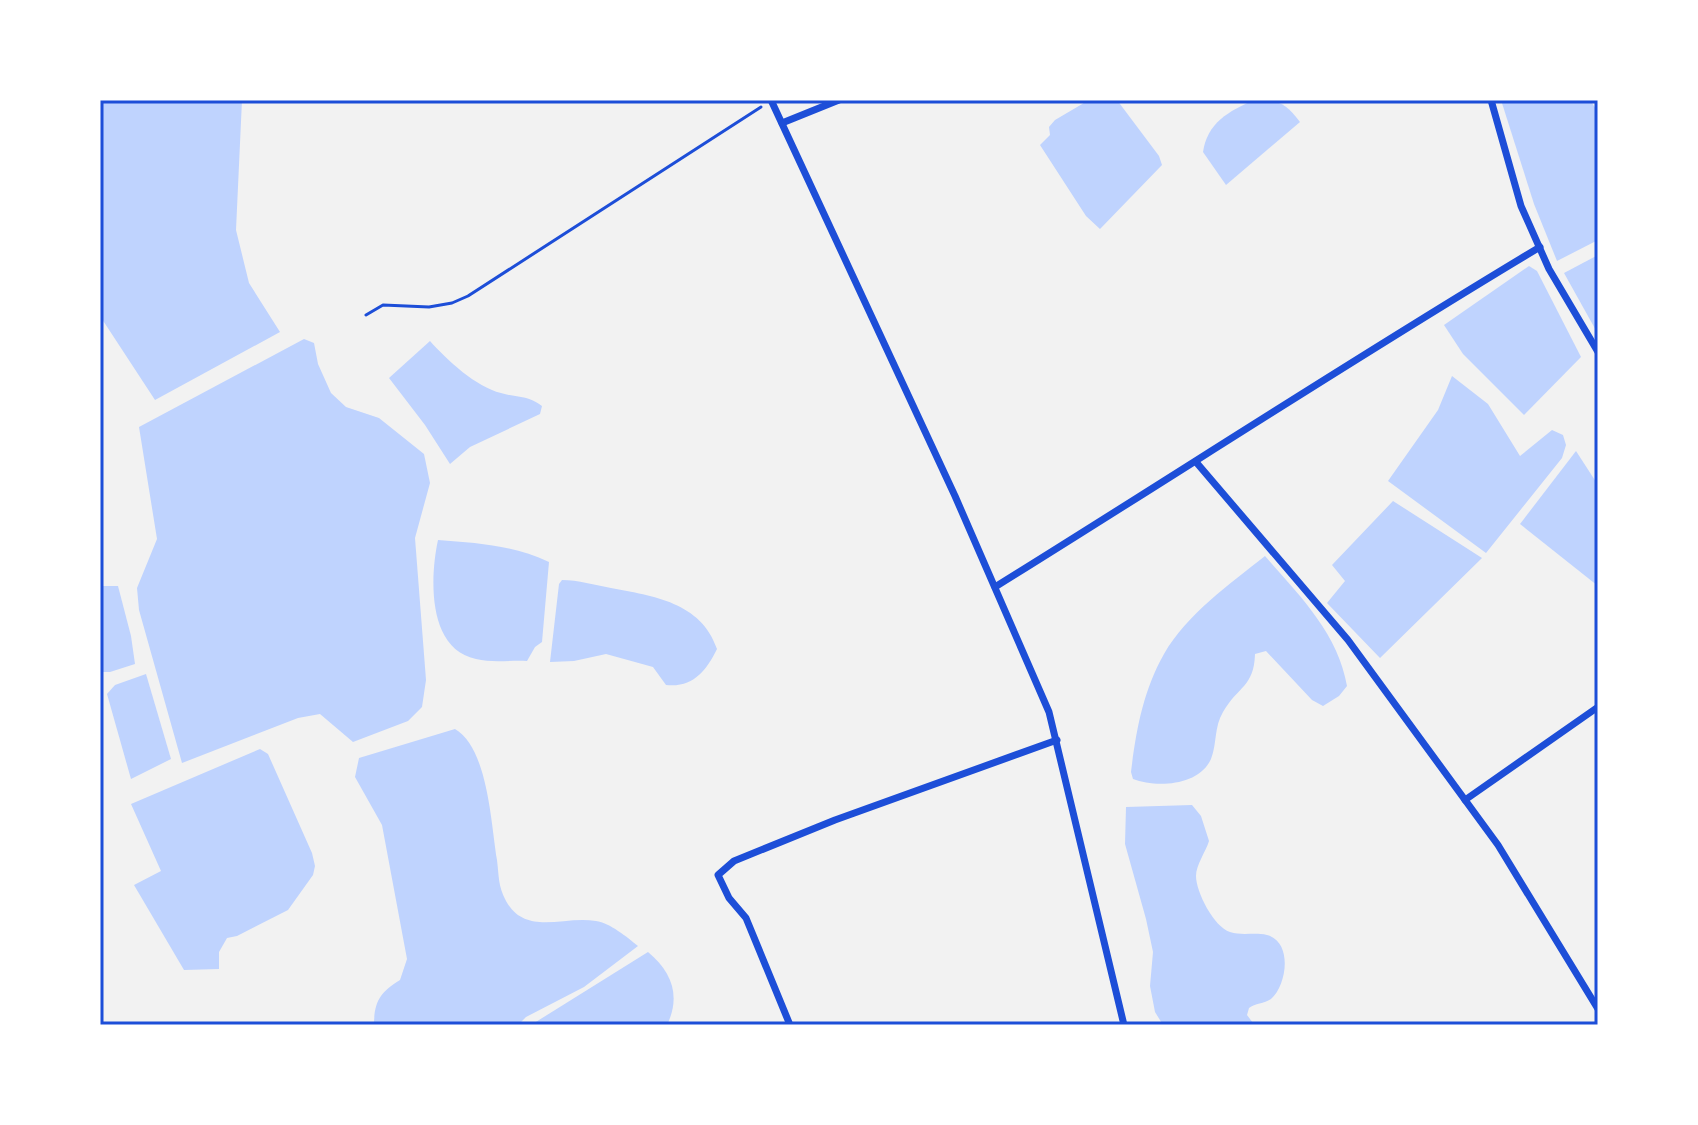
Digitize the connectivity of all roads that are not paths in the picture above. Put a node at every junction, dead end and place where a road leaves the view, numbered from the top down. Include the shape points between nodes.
1 (771, 100) edge
2 (839, 100) edge
3 (1491, 100) edge
4 (782, 123) junction
5 (1540, 247) junction
6 (1598, 352) edge
7 (1196, 462) junction
8 (995, 587) junction
9 (1598, 707) edge
10 (1057, 740) junction
11 (1465, 800) junction
12 (1598, 1009) edge
13 (790, 1025) edge
14 (1124, 1025) edge

1 - 4 street
2 - 4 street
3 - 5 street via 1521,206
4 - 8 street
5 - 6 street
5 - 7 street
7 - 8 street
7 - 11 street via 1348,640
8 - 10 street
9 - 11 street
10 - 13 street via 835,820 724,868 718,875 722,886 746,918
10 - 14 street
11 - 12 street

